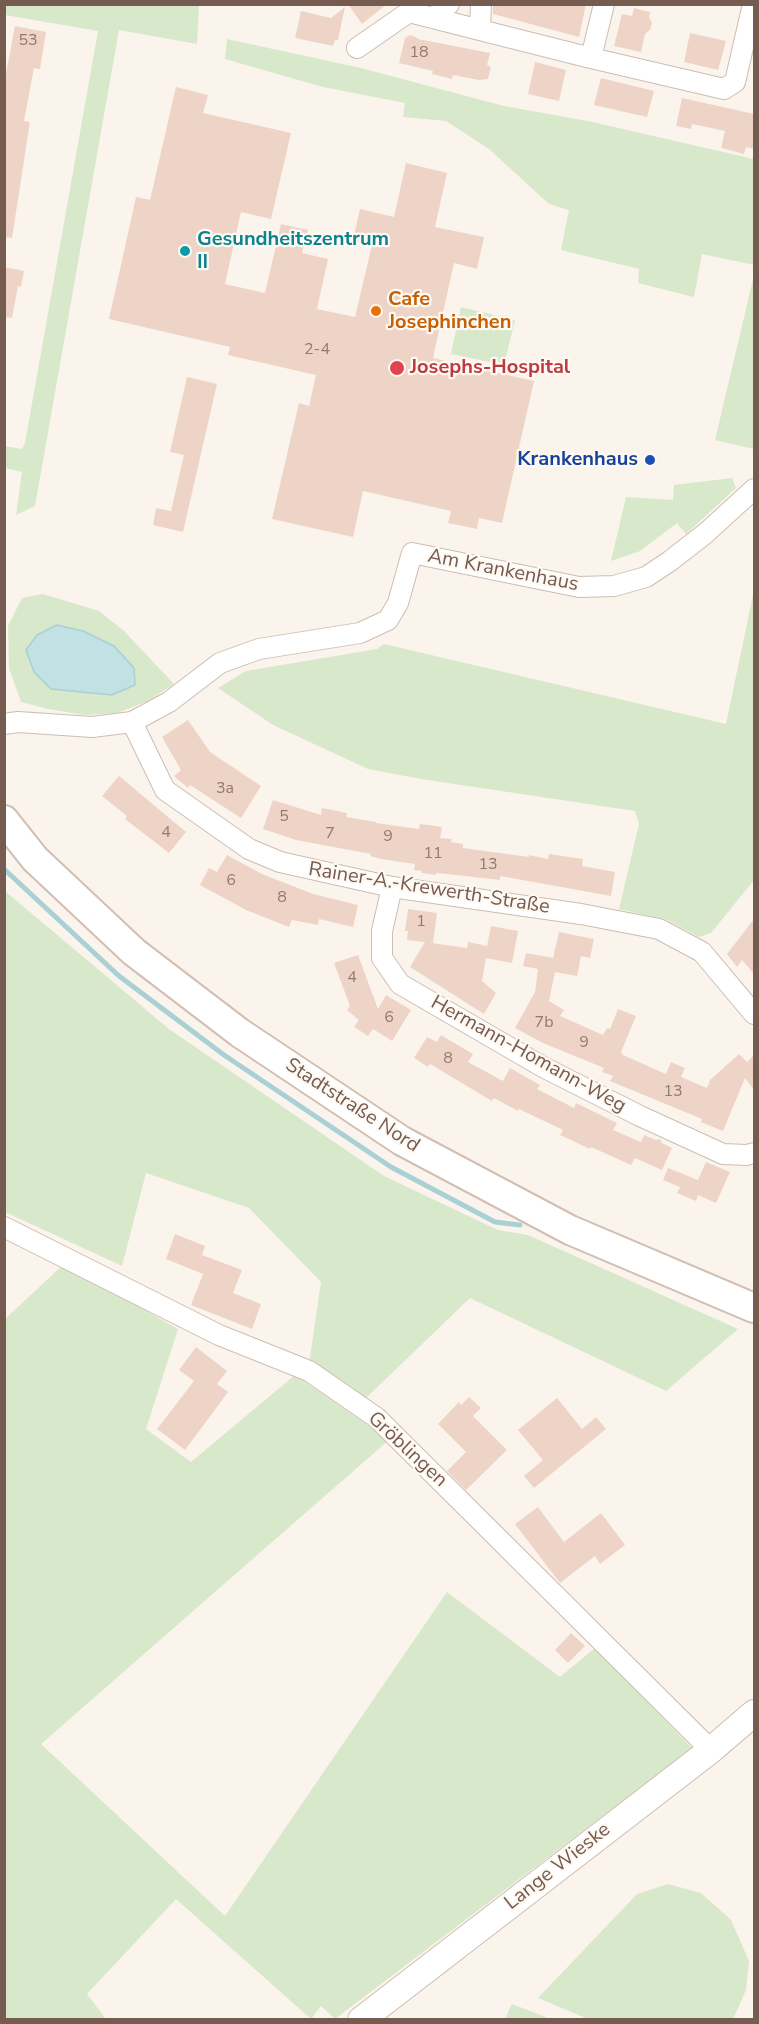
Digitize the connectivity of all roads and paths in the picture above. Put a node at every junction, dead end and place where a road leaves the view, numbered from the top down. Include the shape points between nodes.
1 (449, 4) edge
2 (481, 4) edge
3 (604, 4) edge
4 (753, 4) edge
5 (433, 18) junction
6 (480, 30) junction
7 (357, 48) dead end
8 (591, 58) junction
9 (754, 489) edge
10 (132, 722) junction
11 (4, 724) edge
12 (4, 820) edge
13 (392, 886) junction
14 (754, 1014) edge
15 (754, 1153) edge
16 (4, 1227) edge
17 (754, 1308) edge
18 (754, 1713) edge
19 (711, 1750) junction
20 (361, 2019) edge

1 - 5 street
2 - 6 street
3 - 8 street
4 - 8 street via 735,82 724,89
5 - 6 street
5 - 7 street via 409,12
6 - 8 street
9 - 10 street, Am Krankenhaus via 670,561 646,577 614,586 579,587 412,553 398,603 388,620 360,633 259,649 220,663 170,702
10 - 11 street, Am Krankenhaus via 93,727
10 - 13 street, Rainer-A.-Krewerth-Straße via 165,790 249,849 280,862
12 - 17 main road, Stadtstraße Nord via 35,859 134,951 240,1033 402,1141 570,1230
13 - 14 street, Rainer-A.-Krewerth-Straße via 659,929 702,952
13 - 15 street, Hermann-Homann-Weg via 382,931 382,958 400,984 543,1067 640,1116 723,1154
16 - 19 street, Gröblingen via 219,1335 309,1371 377,1418
18 - 19 street, Lange Wieske
19 - 20 street, Lange Wieske

